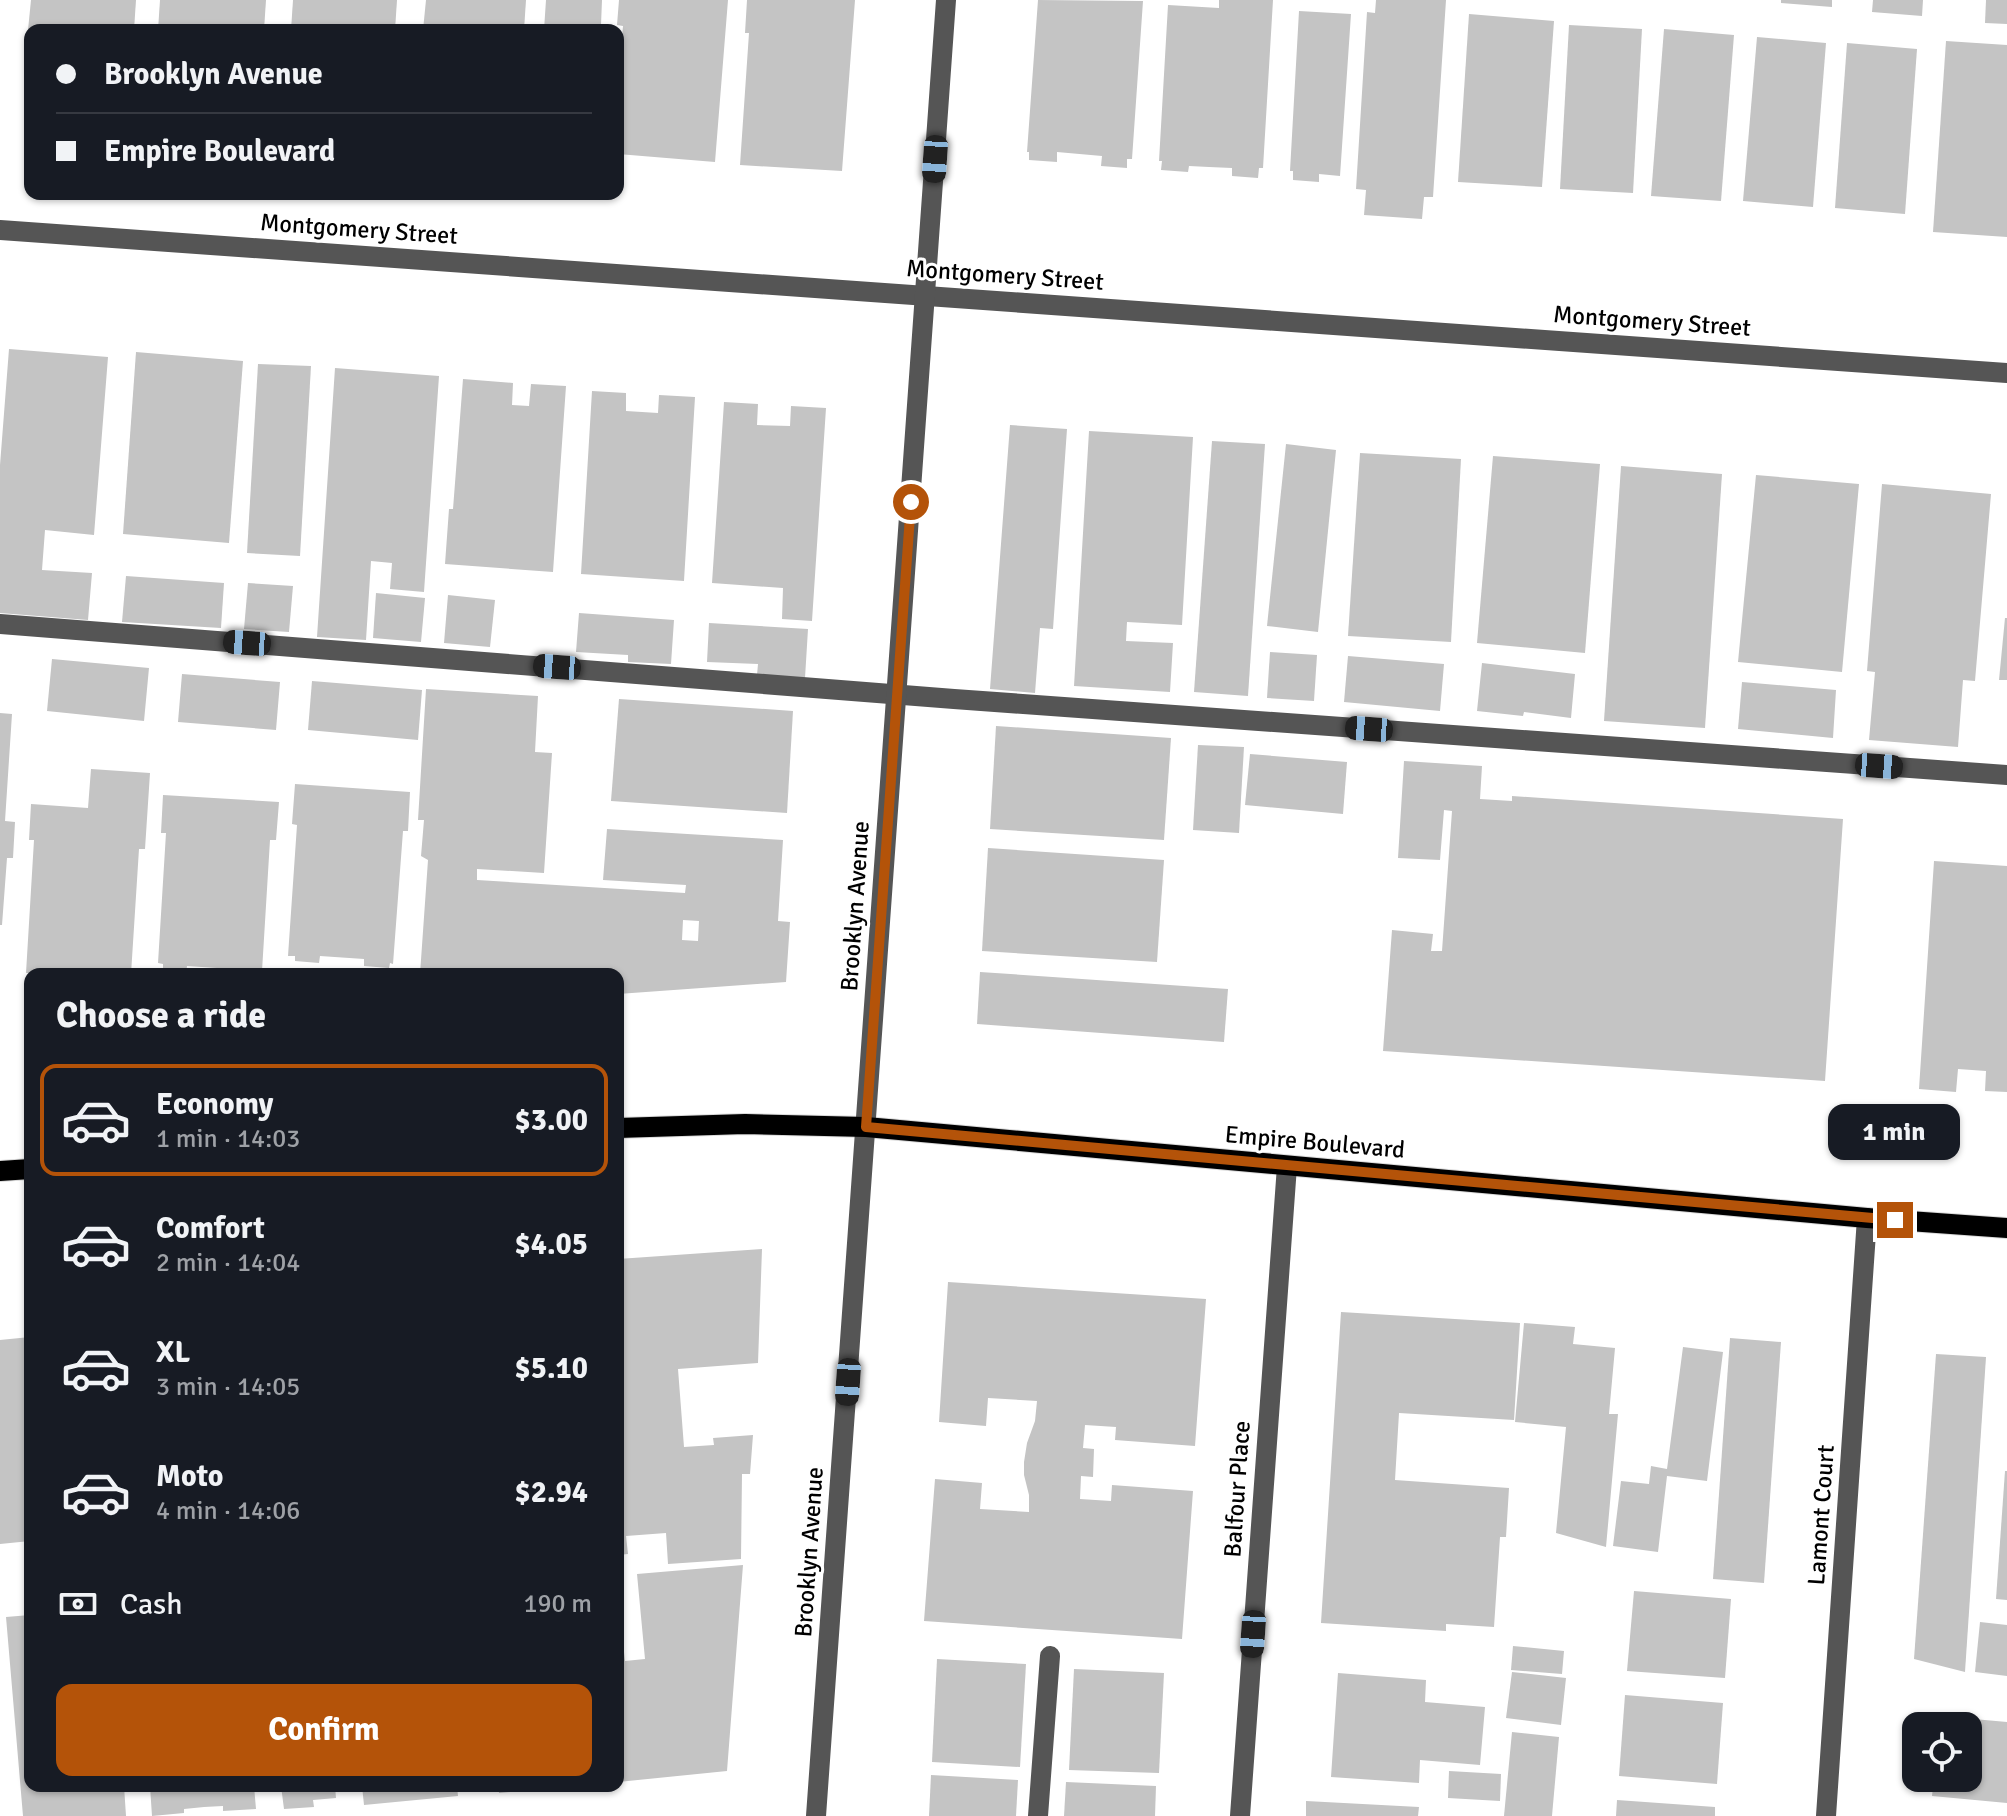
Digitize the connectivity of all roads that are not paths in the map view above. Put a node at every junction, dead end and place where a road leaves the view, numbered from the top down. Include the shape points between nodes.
1 (946, 0) edge
2 (0, 230) edge
3 (926, 295) junction
4 (2007, 373) edge
5 (0, 624) edge
6 (896, 694) junction
7 (2007, 775) edge
8 (866, 1127) junction
9 (624, 1128) edge
10 (1287, 1166) junction
11 (24, 1169) edge
12 (0, 1171) edge
13 (1867, 1218) junction
14 (2007, 1228) edge
15 (1050, 1656) dead end
16 (816, 1816) edge
17 (1038, 1816) edge
18 (1240, 1816) edge
19 (1826, 1816) edge

1 - 3 street, Brooklyn Avenue
2 - 3 street, Montgomery Street
3 - 4 street, Montgomery Street
3 - 6 street, Brooklyn Avenue
5 - 6 street
6 - 7 street
6 - 8 street, Brooklyn Avenue
8 - 9 main road, Empire Boulevard
8 - 10 main road, Empire Boulevard
8 - 16 street, Brooklyn Avenue
10 - 13 main road, Empire Boulevard
10 - 18 street, Balfour Place
11 - 12 main road
13 - 14 main road, Empire Boulevard
13 - 19 street, Lamont Court
15 - 17 street

